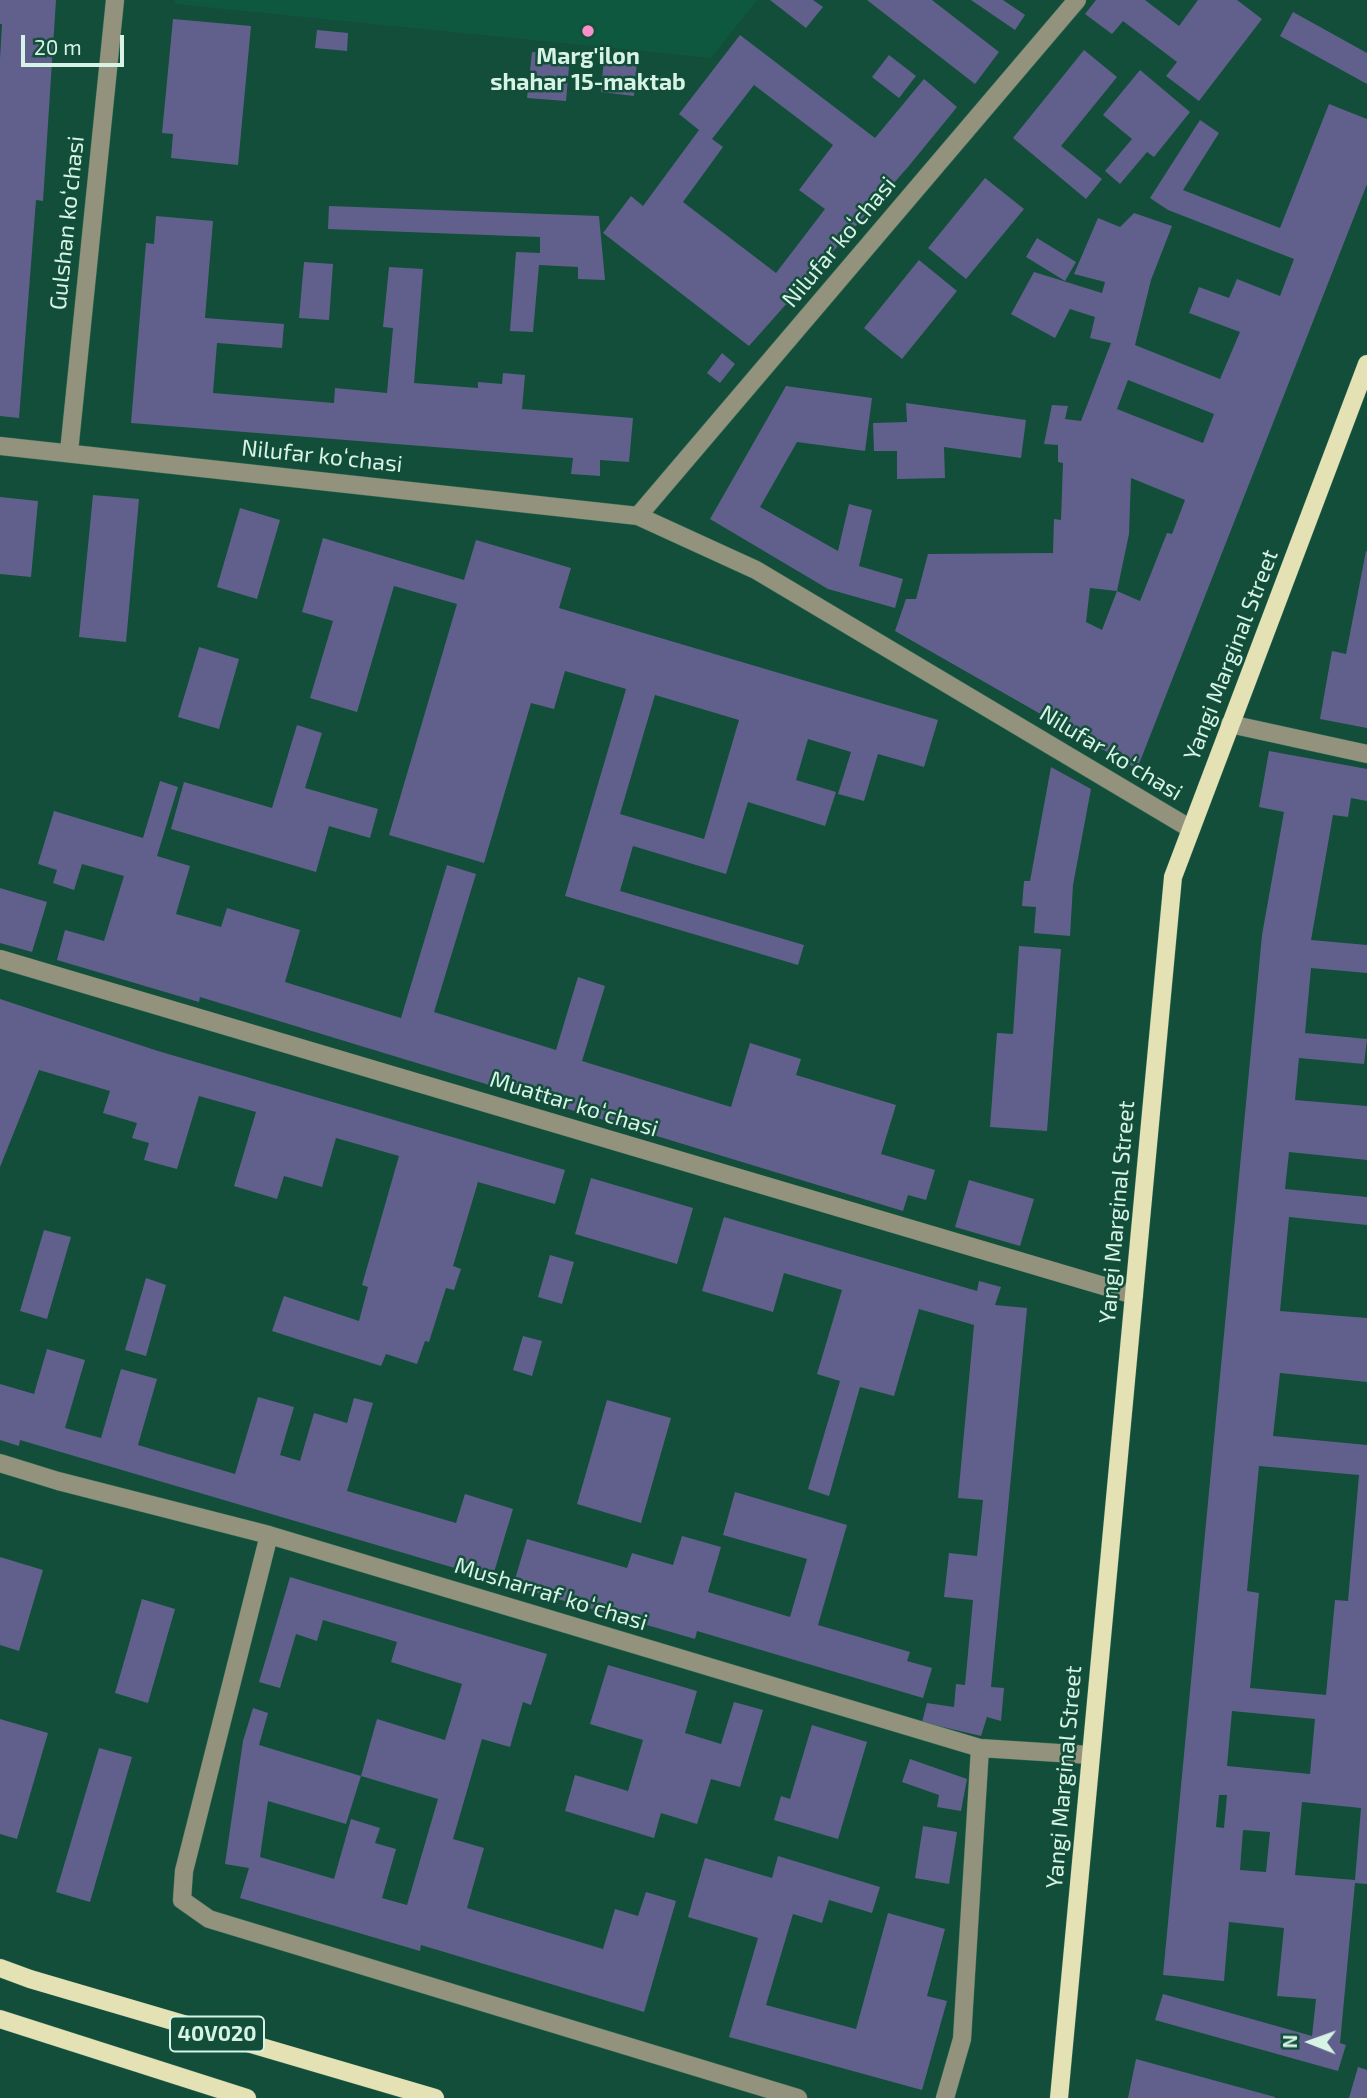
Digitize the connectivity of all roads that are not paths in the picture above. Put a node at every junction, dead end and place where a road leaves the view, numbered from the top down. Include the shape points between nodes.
1 (115, 0) edge
2 (1077, 0) edge
3 (1367, 364) edge
4 (0, 446) edge
5 (69, 452) junction
6 (638, 516) junction
7 (1230, 724) junction
8 (1367, 754) edge
9 (1191, 829) junction
10 (0, 959) edge
11 (1134, 1295) junction
12 (0, 1463) edge
13 (269, 1535) junction
14 (980, 1748) junction
15 (1090, 1755) junction
16 (0, 1968) edge
17 (0, 2019) edge
18 (1061, 2097) edge
19 (247, 2098) edge
20 (435, 2098) edge
21 (799, 2098) edge
22 (945, 2098) edge

1 - 5 street, Gulshan koʻchasi
2 - 6 street, Nilufar koʻchasi
3 - 7 main road, Yangi Marginal Street
4 - 5 street, Nilufar koʻchasi
5 - 6 street, Nilufar koʻchasi
6 - 9 street, Nilufar koʻchasi via 756,570
7 - 8 street
7 - 9 main road, Yangi Marginal Street
9 - 11 main road, Yangi Marginal Street via 1173,877
10 - 11 street, Muattar koʻchasi
11 - 15 main road, Yangi Marginal Street
12 - 13 street, Musharraf koʻchasi
13 - 14 street, Musharraf koʻchasi
13 - 21 street via 184,1871 182,1900 209,1919
14 - 15 street, Musharraf koʻchasi
14 - 22 street via 962,2039
15 - 18 main road, Yangi Marginal Street
16 - 20 main road, 40V020
17 - 19 main road, 40V020

